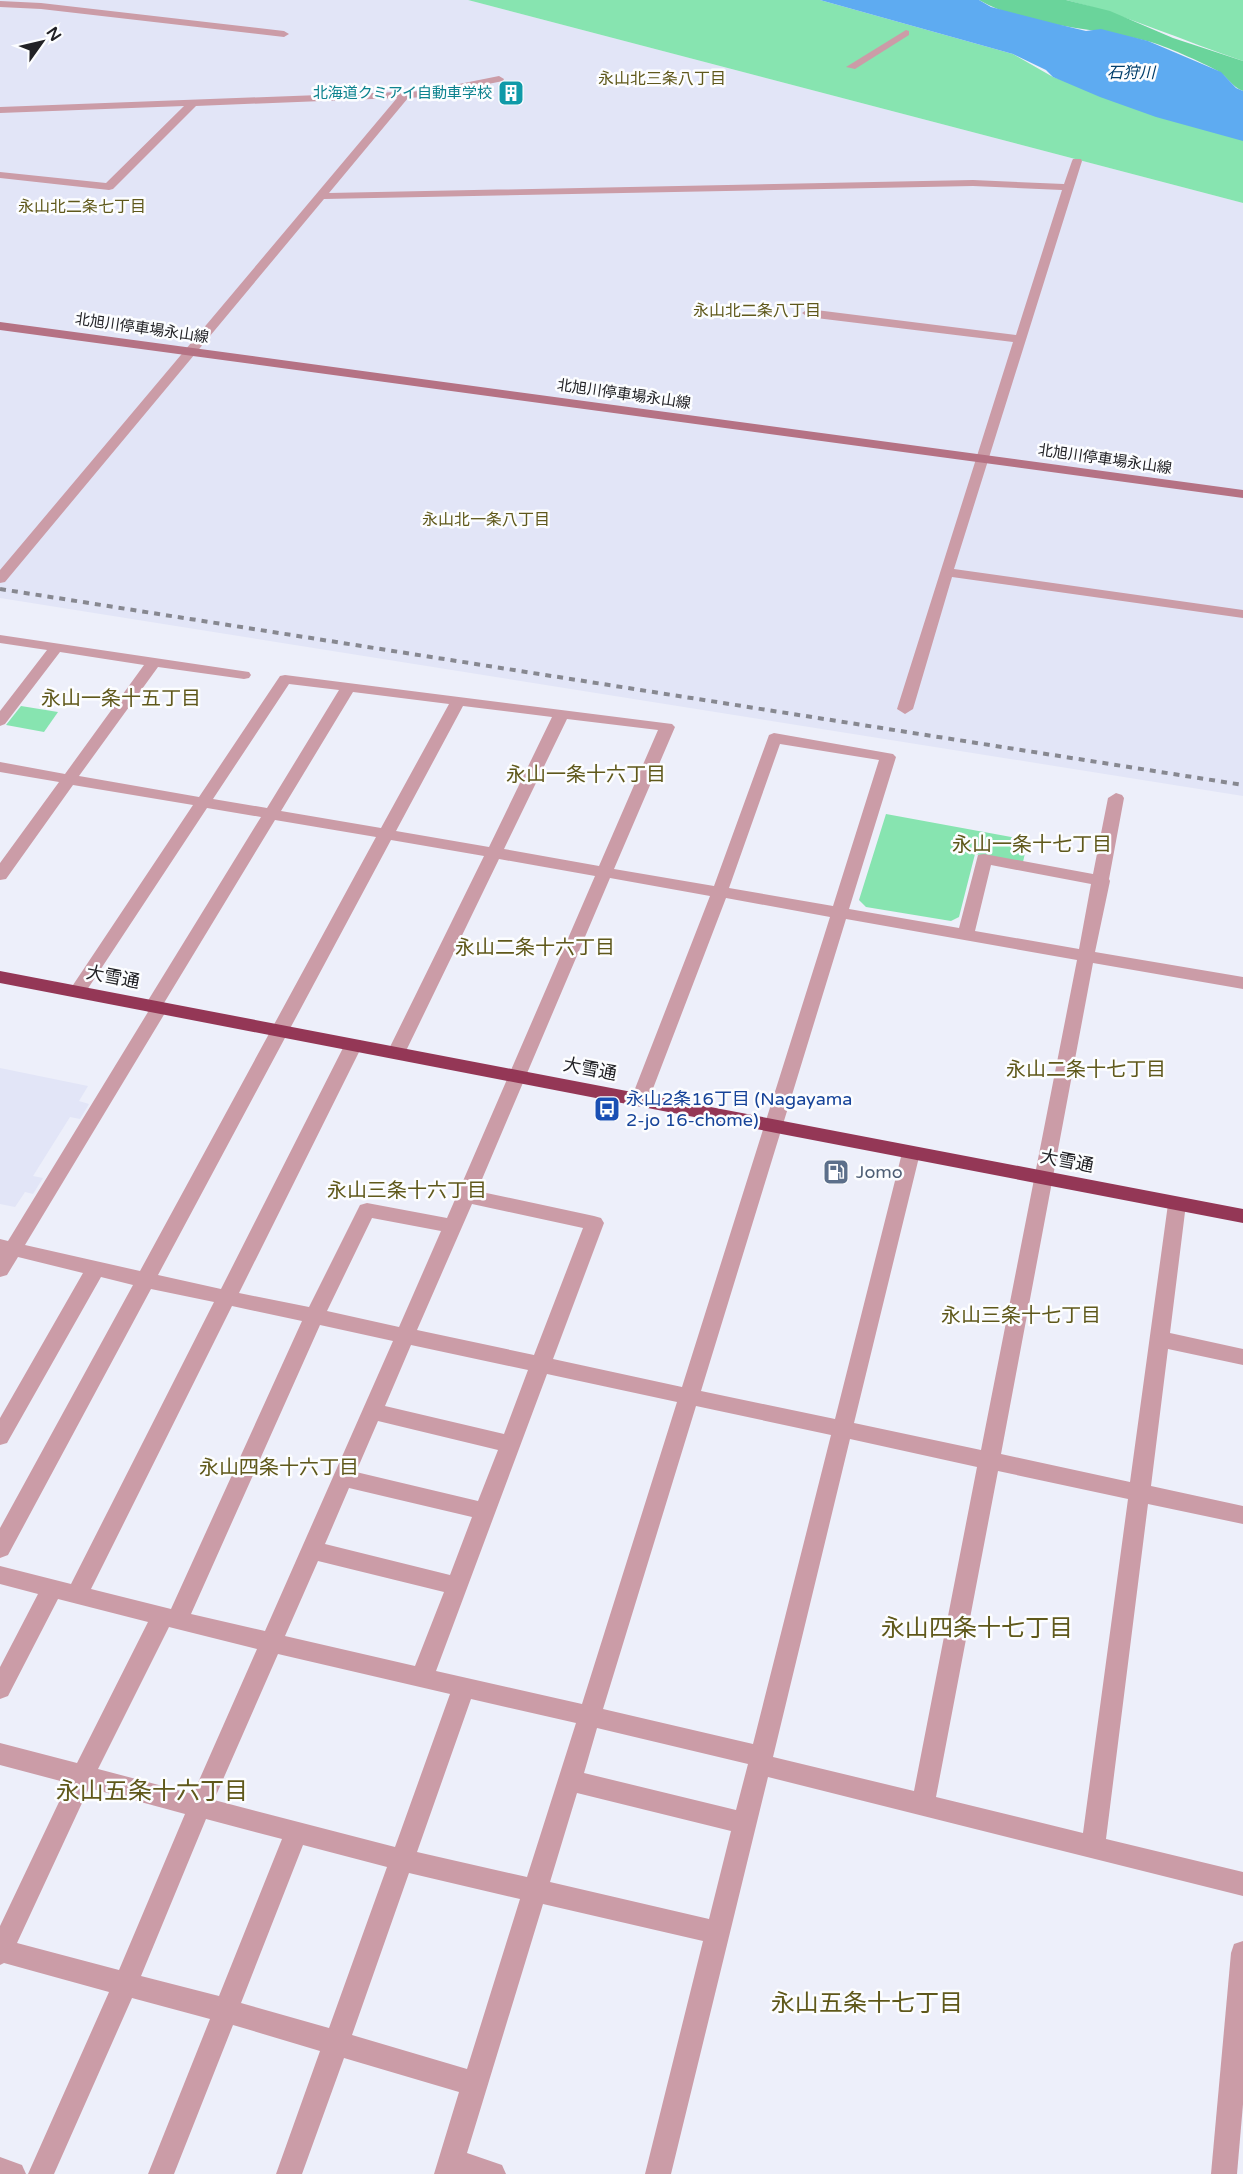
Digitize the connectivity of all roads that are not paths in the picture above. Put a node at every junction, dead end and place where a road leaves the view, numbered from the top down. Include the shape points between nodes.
1 (1, 2) edge
2 (906, 33) dead end
3 (284, 34) dead end
4 (851, 67) dead end
5 (499, 79) dead end
6 (405, 95) junction
7 (193, 103) junction
8 (0, 110) edge
9 (1077, 161) dead end
10 (0, 175) edge
11 (1067, 187) junction
12 (320, 196) junction
13 (808, 314) dead end
14 (0, 318) edge
15 (0, 326) edge
16 (1020, 339) junction
17 (194, 348) junction
18 (983, 455) junction
19 (1243, 486) edge
20 (1243, 494) edge
21 (946, 572) junction
22 (0, 579) edge
23 (1243, 614) edge
24 (0, 639) edge
25 (56, 648) junction
26 (153, 663) junction
27 (244, 675) dead end
28 (348, 688) junction
29 (458, 700) junction
30 (905, 709) dead end
31 (562, 713) junction
32 (0, 721) edge
33 (0, 767) edge
34 (69, 778) junction
35 (1116, 798) dead end
36 (205, 802) junction
37 (271, 813) junction
38 (384, 833) junction
39 (493, 852) junction
40 (604, 872) junction
41 (0, 875) edge
42 (1102, 881) junction
43 (720, 892) junction
44 (839, 914) junction
45 (966, 935) junction
46 (1087, 956) junction
47 (0, 977) edge
48 (1243, 983) edge
49 (77, 992) junction
50 (156, 1007) junction
51 (278, 1030) junction
52 (354, 1044) junction
53 (396, 1053) junction
54 (516, 1076) junction
55 (640, 1100) junction
56 (773, 1126) junction
57 (911, 1153) junction
58 (1044, 1178) junction
59 (466, 1196) junction
60 (1177, 1204) junction
61 (1243, 1216) edge
62 (452, 1226) junction
63 (6, 1247) edge
64 (96, 1269) junction
65 (0, 1270) edge
66 (145, 1280) junction
67 (227, 1296) junction
68 (315, 1315) junction
69 (404, 1335) junction
70 (1160, 1339) junction
71 (1243, 1356) edge
72 (541, 1364) junction
73 (689, 1396) junction
74 (372, 1411) junction
75 (842, 1428) junction
76 (0, 1437) edge
77 (510, 1444) junction
78 (989, 1460) junction
79 (343, 1478) junction
80 (1139, 1493) junction
81 (485, 1511) junction
82 (1243, 1515) edge
83 (0, 1549) edge
84 (312, 1550) junction
85 (0, 1575) edge
86 (457, 1586) junction
87 (52, 1589) junction
88 (77, 1594) junction
89 (170, 1618) junction
90 (273, 1642) junction
91 (422, 1678) junction
92 (464, 1688) junction
93 (0, 1689) edge
94 (591, 1715) junction
95 (0, 1754) edge
96 (760, 1761) junction
97 (83, 1775) junction
98 (570, 1780) junction
99 (923, 1805) junction
100 (199, 1808) junction
101 (744, 1823) junction
102 (296, 1833) junction
103 (1093, 1846) junction
104 (402, 1860) junction
105 (1243, 1884) edge
106 (536, 1891) junction
107 (717, 1932) junction
108 (0, 1951) edge
109 (1243, 1953) edge
110 (125, 1984) junction
111 (227, 2011) junction
112 (336, 2043) junction
113 (475, 2084) junction
114 (449, 2168) edge
115 (0, 2170) edge
116 (13, 2174) edge
117 (40, 2174) edge
118 (161, 2174) edge
119 (289, 2174) edge
120 (493, 2174) edge
121 (658, 2174) edge
122 (1224, 2174) edge

1 - 3 street
2 - 4 street
5 - 6 street
6 - 7 street
6 - 12 street
7 - 8 street
7 - 10 street via 109,187
9 - 11 street
11 - 12 street via 973,183
11 - 16 street
12 - 17 street
13 - 16 street
14 - 17 main road, 北旭川停車場永山線
15 - 17 main road, 北旭川停車場永山線
16 - 18 street
17 - 18 main road, 北旭川停車場永山線
17 - 22 street
18 - 19 main road, 北旭川停車場永山線
18 - 20 main road, 北旭川停車場永山線
18 - 21 street
21 - 23 street
21 - 30 street
24 - 25 street
25 - 26 street
25 - 32 street
26 - 27 street
26 - 34 street
28 - 29 street
28 - 36 street via 285,679
28 - 37 street
29 - 31 street
29 - 38 street
31 - 39 street
31 - 40 street via 667,727
33 - 34 street
34 - 36 street
34 - 41 street
35 - 42 street
36 - 37 street
36 - 49 street
37 - 38 street
37 - 50 street
38 - 39 street
38 - 51 street
39 - 40 street
39 - 53 street
40 - 43 street
40 - 54 street
42 - 45 street via 984,860
42 - 46 street
43 - 44 street
43 - 44 street via 774,738 888,757
43 - 55 street
44 - 45 street
44 - 56 street
45 - 46 street
46 - 48 street
46 - 58 street
47 - 49 highway, 大雪通
49 - 50 highway, 大雪通
50 - 51 highway, 大雪通
50 - 63 street
51 - 52 highway, 大雪通
51 - 66 street
52 - 53 highway, 大雪通
52 - 67 street
53 - 54 highway, 大雪通
54 - 55 highway, 大雪通
54 - 59 street
55 - 56 highway, 大雪通
56 - 57 highway, 大雪通
56 - 73 street
57 - 58 highway, 大雪通
57 - 75 street
58 - 60 highway, 大雪通
58 - 78 street
59 - 62 street
59 - 72 street via 594,1223
60 - 61 highway, 大雪通
60 - 70 street
62 - 68 street via 367,1210
62 - 69 street
63 - 64 street
63 - 65 street
64 - 66 street
64 - 76 street
66 - 67 street
66 - 83 street
67 - 68 street
67 - 88 street
68 - 69 street
68 - 89 street
69 - 72 street
69 - 74 street
70 - 71 street
70 - 80 street
72 - 73 street
72 - 77 street
73 - 75 street
73 - 94 street
74 - 77 street
74 - 79 street
75 - 78 street
75 - 96 street
77 - 81 street
78 - 80 street
78 - 99 street
79 - 81 street
79 - 84 street
80 - 82 street
80 - 103 street
81 - 86 street
84 - 86 street
84 - 90 street
85 - 87 street
86 - 91 street
87 - 88 street
87 - 93 street
88 - 89 street
89 - 90 street
89 - 97 street
90 - 91 street
90 - 100 street
91 - 92 street
92 - 94 street
92 - 104 street
94 - 96 street
94 - 98 street
95 - 97 street
96 - 99 street
96 - 101 street
97 - 100 street
97 - 108 street
98 - 101 street
98 - 106 street
99 - 103 street
100 - 102 street
100 - 110 street
101 - 107 street
102 - 104 street
102 - 111 street
103 - 105 street
104 - 106 street
104 - 112 street
106 - 107 street
106 - 113 street
107 - 121 street
108 - 110 street
109 - 122 street
110 - 111 street
110 - 117 street
111 - 112 street
111 - 118 street
112 - 113 street
112 - 119 street
113 - 114 street
114 - 120 street
115 - 116 street

